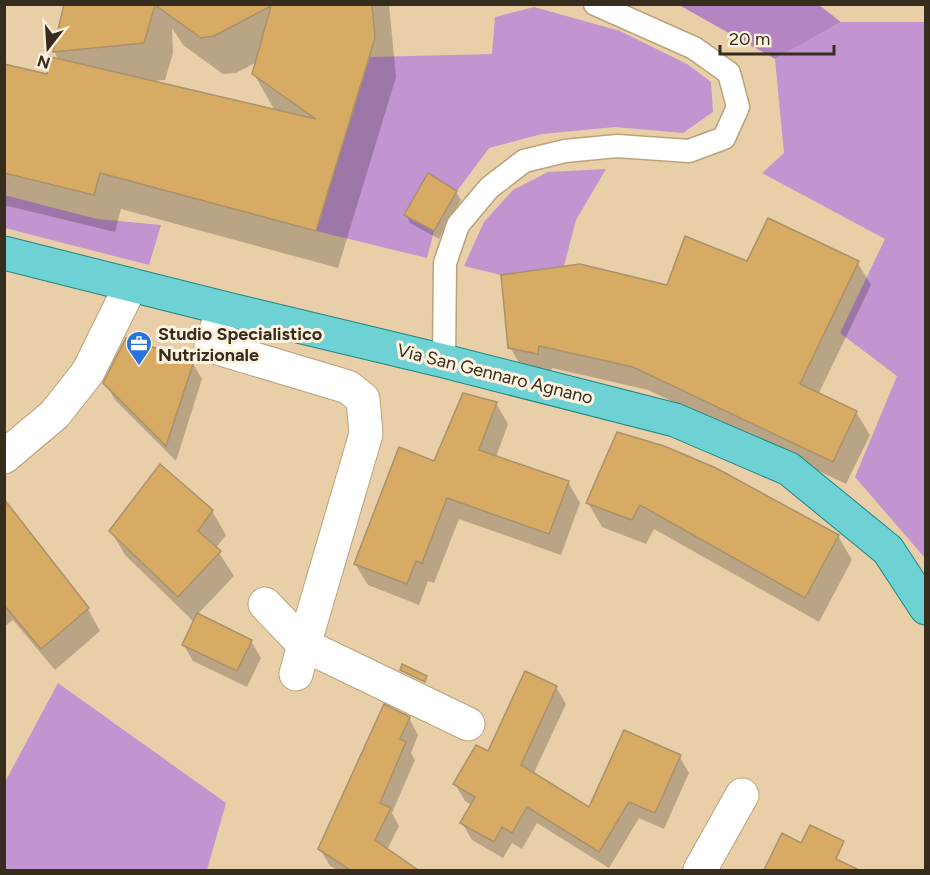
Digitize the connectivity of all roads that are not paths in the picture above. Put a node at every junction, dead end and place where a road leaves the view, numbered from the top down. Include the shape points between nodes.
1 (595, 4) edge
2 (4, 253) edge
3 (131, 285) junction
4 (223, 308) junction
5 (444, 361) junction
6 (4, 457) edge
7 (265, 604) dead end
8 (926, 608) edge
9 (300, 660) junction
10 (468, 724) dead end
11 (742, 795) dead end
12 (700, 870) edge

1 - 5 lane via 694,48 729,73 738,107 724,138 689,151 617,146 566,151 524,161 489,188 459,225 445,263
2 - 3 main road, Via San Gennaro Agnano
3 - 4 main road, Via San Gennaro Agnano
3 - 6 street via 88,372 56,414
4 - 5 main road, Via San Gennaro Agnano
4 - 9 street via 211,346 348,387 363,399 366,434
5 - 8 main road, Via San Gennaro Agnano via 675,420 789,470 888,550
7 - 9 street
9 - 10 street
11 - 12 street

